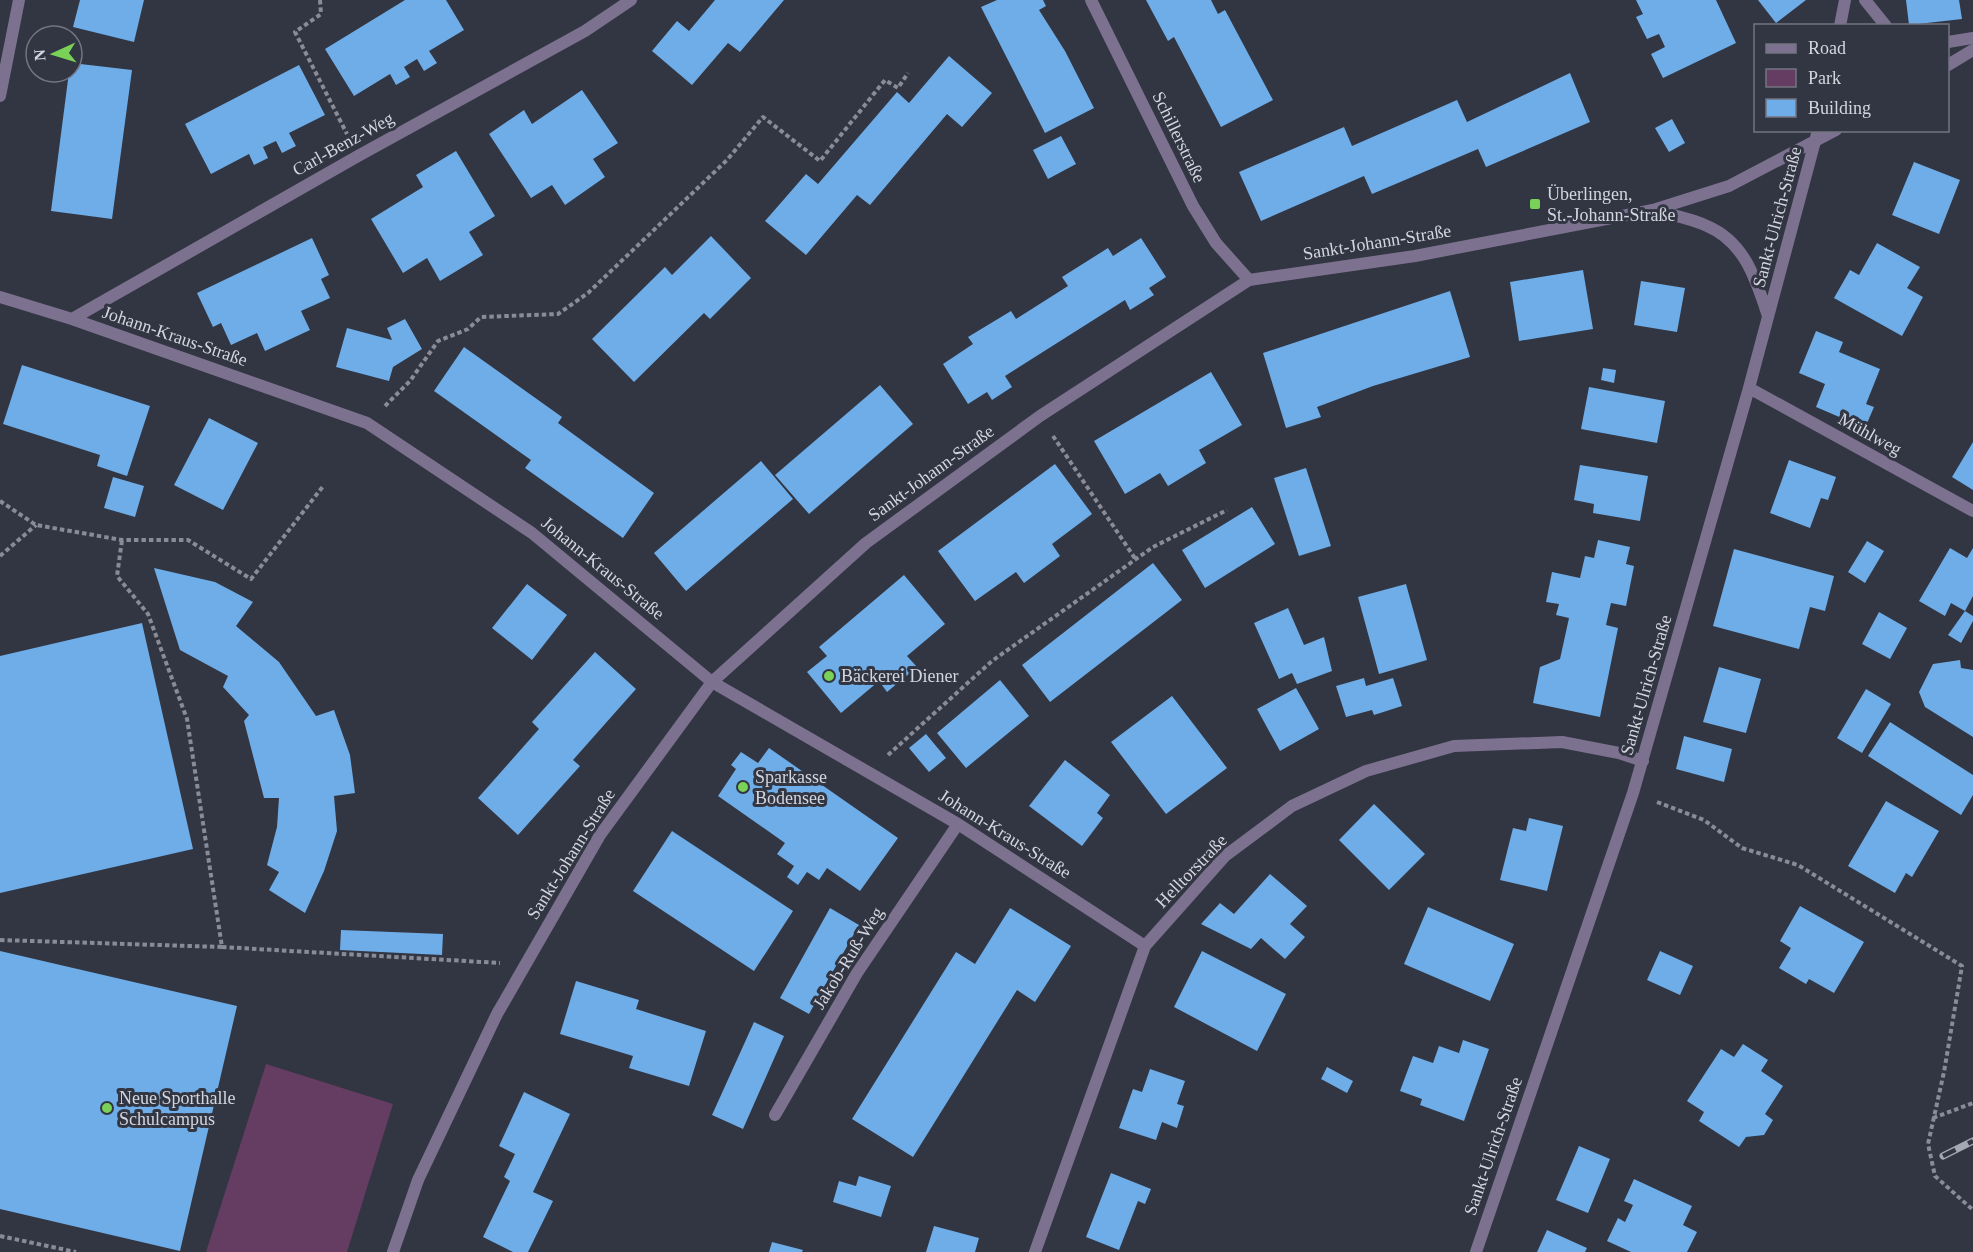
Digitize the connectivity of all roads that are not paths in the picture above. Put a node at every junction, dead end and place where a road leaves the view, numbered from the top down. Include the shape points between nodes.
1 (19, 0) edge
2 (632, 0) edge
3 (1091, 0) edge
4 (1845, 0) edge
5 (1865, 0) edge
6 (1840, 24) edge
7 (1884, 24) edge
8 (1973, 38) edge
9 (1949, 42) edge
10 (1973, 51) edge
11 (1949, 64) edge
12 (0, 96) edge
13 (1830, 132) edge
14 (1816, 137) edge
15 (1653, 210) junction
16 (1249, 280) junction
17 (0, 297) edge
18 (1768, 317) junction
19 (72, 319) junction
20 (1749, 388) junction
21 (1973, 511) edge
22 (712, 682) junction
23 (1643, 761) junction
24 (958, 824) junction
25 (1145, 946) junction
26 (775, 1115) dead end
27 (393, 1252) edge
28 (1035, 1252) edge
29 (1476, 1252) edge

1 - 12 street
2 - 19 street, Carl-Benz-Weg via 585,31
3 - 16 street, Schillerstraße via 1193,207 1216,243
4 - 6 street
5 - 7 street
8 - 9 street
10 - 11 street
13 - 14 street, Sankt-Ulrich-Straße
14 - 15 street, Sankt-Johann-Straße via 1729,186
14 - 18 street, Sankt-Ulrich-Straße
15 - 16 street, Sankt-Johann-Straße via 1415,256
15 - 18 street via 1708,226 1734,243 1755,273
16 - 22 street, Sankt-Johann-Straße via 1040,416 866,543
17 - 19 street, Johann-Kraus-Straße
18 - 20 street, Sankt-Ulrich-Straße
19 - 22 street, Johann-Kraus-Straße via 367,423 532,533
20 - 21 street, Mühlweg
20 - 23 street, Sankt-Ulrich-Straße
22 - 24 street, Johann-Kraus-Straße
22 - 27 street, Sankt-Johann-Straße via 600,835 496,1014 418,1180
23 - 25 street, Helltorstraße via 1562,742 1454,746 1366,771 1292,806 1225,856
23 - 29 street, Sankt-Ulrich-Straße
24 - 25 street, Johann-Kraus-Straße
24 - 26 street, Jakob-Ruß-Weg via 857,973
25 - 28 street, Helltorstraße

